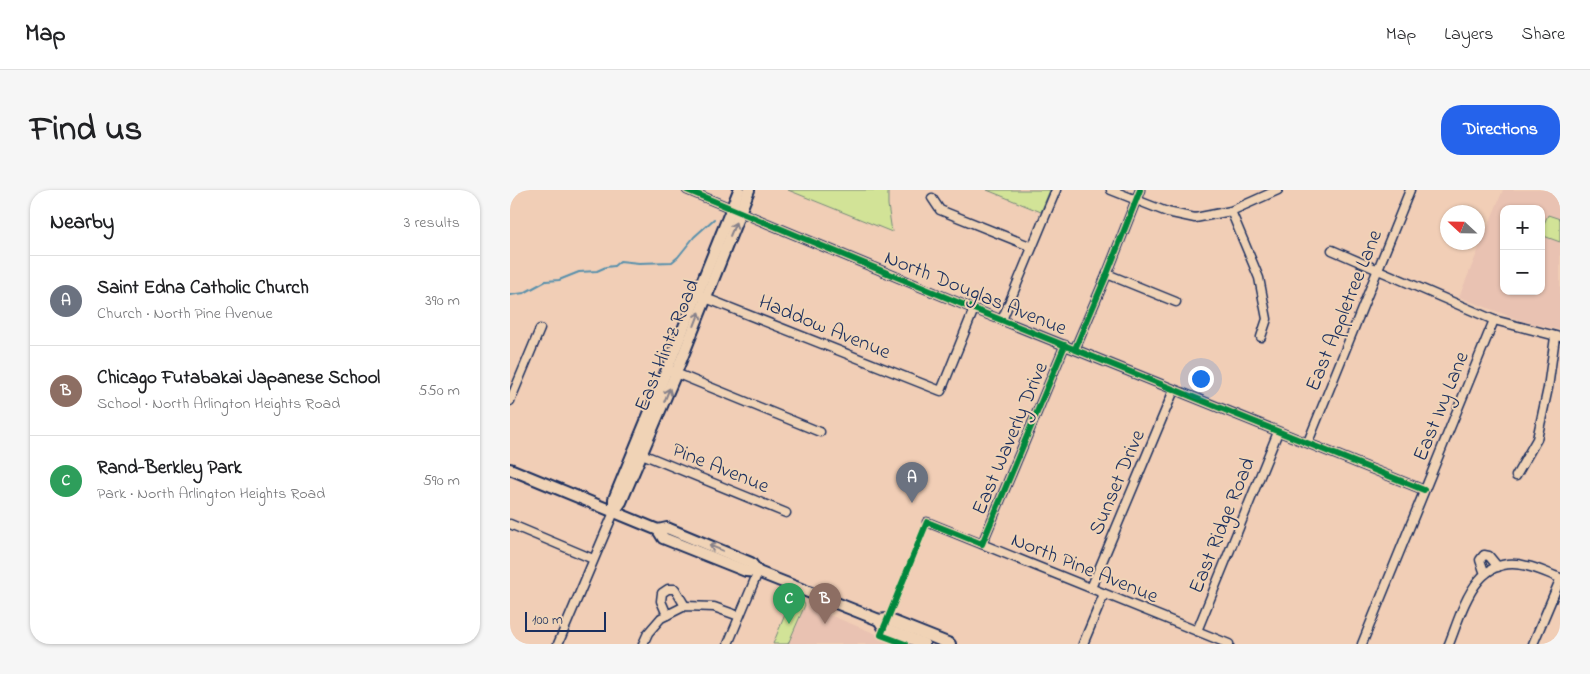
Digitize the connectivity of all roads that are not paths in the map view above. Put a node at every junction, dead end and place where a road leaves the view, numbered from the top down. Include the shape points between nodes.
1 (687, 190) edge
2 (739, 190) edge
3 (749, 190) edge
4 (1056, 190) edge
5 (1111, 190) edge
6 (1140, 190) edge
7 (1278, 190) edge
8 (1410, 190) edge
9 (932, 198) dead end
10 (1135, 201) junction
11 (736, 210) junction
12 (1231, 211) junction
13 (1032, 246) junction
14 (1332, 250) dead end
15 (1378, 270) junction
16 (1108, 274) junction
17 (701, 296) junction
18 (1176, 302) dead end
19 (974, 309) junction
20 (1002, 320) junction
21 (1494, 320) junction
22 (540, 329) dead end
23 (1261, 337) dead end
24 (1557, 337) edge
25 (1065, 345) junction
26 (1075, 349) junction
27 (671, 372) junction
28 (1174, 390) junction
29 (510, 401) edge
30 (820, 432) dead end
31 (1278, 432) junction
32 (1308, 442) junction
33 (642, 454) junction
34 (510, 469) edge
35 (1516, 476) dead end
36 (1424, 490) junction
37 (614, 512) junction
38 (786, 513) dead end
39 (927, 522) dead end
40 (510, 524) edge
41 (982, 544) junction
42 (593, 558) junction
43 (1498, 567) junction
44 (758, 572) junction
45 (1485, 574) junction
46 (1560, 579) edge
47 (1090, 588) junction
48 (1104, 594) junction
49 (685, 606) junction
50 (667, 615) junction
51 (739, 616) junction
52 (879, 620) junction
53 (1197, 631) junction
54 (558, 644) edge
55 (643, 644) edge
56 (728, 644) edge
57 (924, 644) edge
58 (950, 644) edge
59 (1083, 644) edge
60 (1229, 644) edge
61 (1362, 644) edge
62 (1449, 644) edge
63 (1534, 644) edge

1 - 11 street, North Douglas Avenue
2 - 11 main road, East Hintz Road
3 - 11 main road, East Hintz Road
4 - 13 street
5 - 10 street
6 - 10 street, East Waverly Drive
7 - 12 street
8 - 15 street, East Appletree Lane
9 - 13 street via 940,210
10 - 12 street via 1195,218
10 - 16 street, East Waverly Drive
11 - 17 main road, East Hintz Road
11 - 19 street, North Douglas Avenue
12 - 23 street via 1259,278 1268,319
13 - 20 street
14 - 15 street
15 - 21 street
15 - 32 street, East Appletree Lane
16 - 18 street
16 - 26 street, East Waverly Drive
17 - 19 street, Haddow Avenue via 941,391
17 - 27 main road, East Hintz Road
19 - 20 street, North Douglas Avenue
20 - 25 street, North Douglas Avenue
21 - 24 street
21 - 36 street, East Ivy Lane
22 - 29 street
24 - 35 street via 1537,439
25 - 26 street, North Douglas Avenue
25 - 41 street, East Waverly Drive
26 - 28 street, North Douglas Avenue
27 - 30 street
33 -> 27 main road, East Hintz Road
27 - 37 main road, East Hintz Road via 614,499
28 - 31 street, North Douglas Avenue
28 - 47 street, Sunset Drive
31 - 32 street, North Douglas Avenue
31 - 53 street, East Ridge Road
32 - 36 street, North Douglas Avenue
33 - 37 main road, East Hintz Road
33 - 38 street, Pine Avenue
34 - 37 main road
36 - 61 street, East Ivy Lane
37 - 42 street, East Hintz Road
37 - 44 main road via 658,530 663,538 746,571
39 - 41 street, North Pine Avenue
40 - 42 street
41 - 47 street, North Pine Avenue
42 - 54 street, East Hintz Road
43 - 45 street
43 - 45 street via 1484,555 1480,560
43 - 46 street via 1511,564 1527,566
44 - 51 street
44 - 52 main road
45 - 62 street via 1471,589
46 - 63 street
47 - 48 street, North Pine Avenue
48 - 53 street, North Pine Avenue
48 - 59 street
49 - 50 street
49 - 50 street via 675,589 668,588 662,593
49 - 51 street via 714,607
50 - 55 street via 648,632
51 - 56 street
52 - 57 main road via 884,628
52 - 58 main road via 887,618
53 - 60 street, North Pine Avenue

